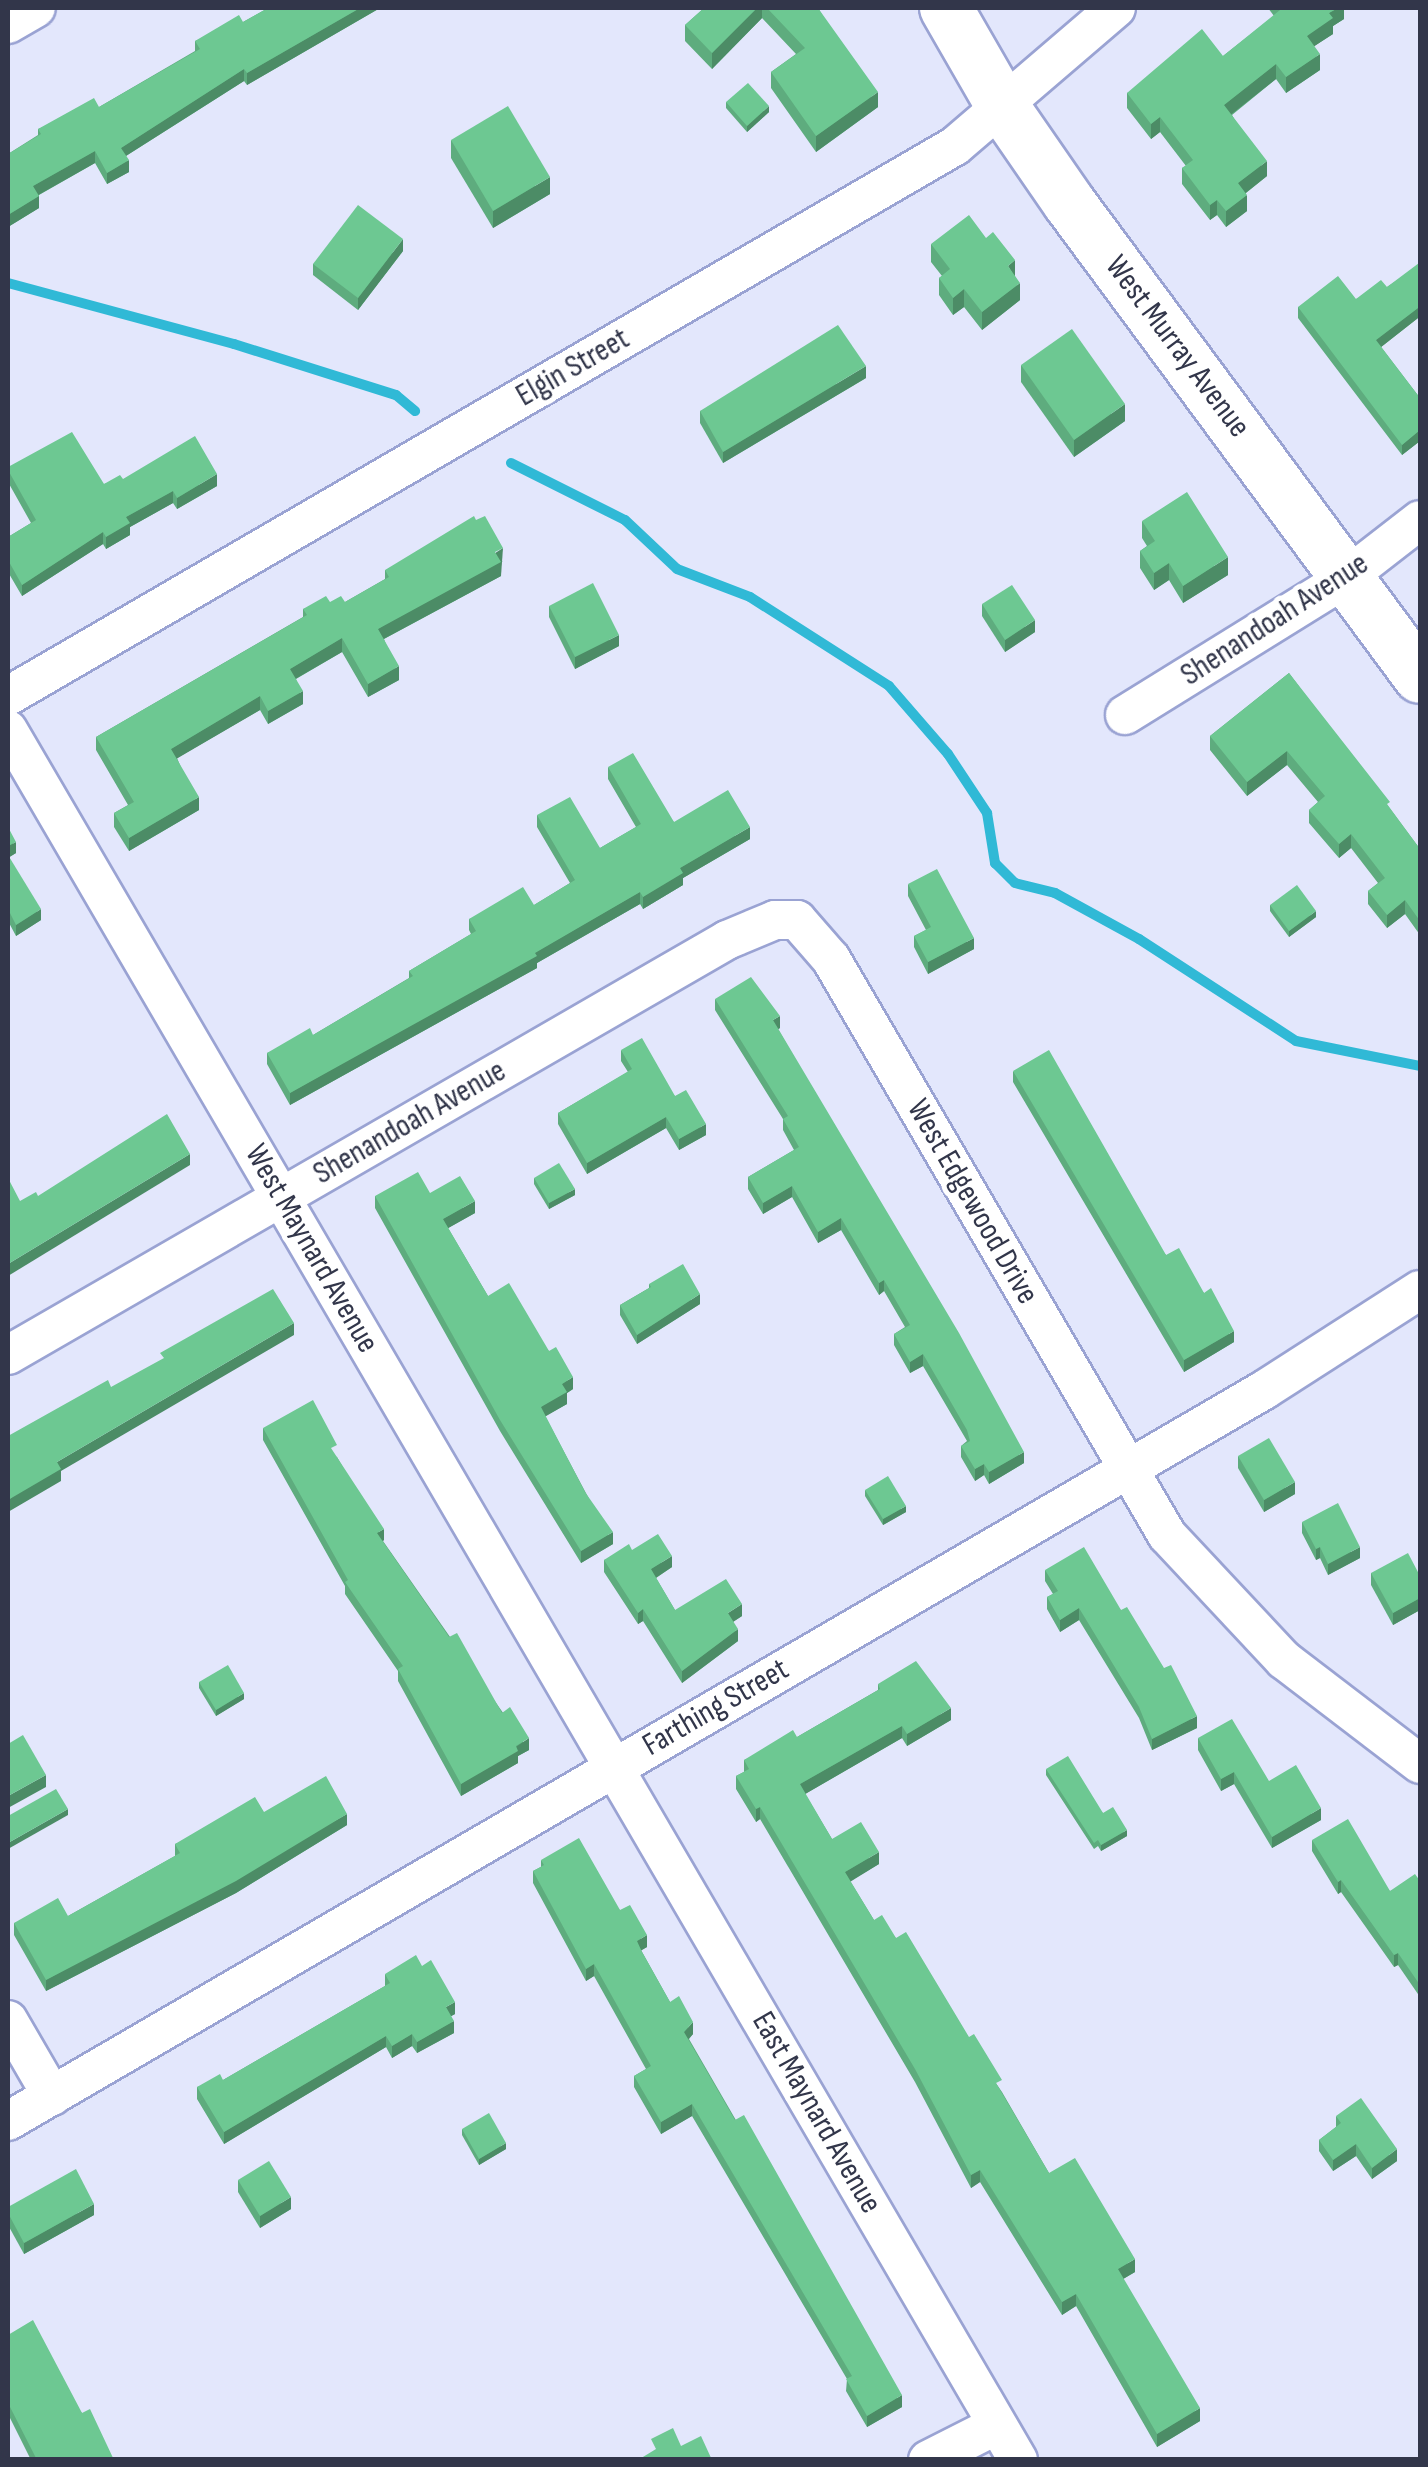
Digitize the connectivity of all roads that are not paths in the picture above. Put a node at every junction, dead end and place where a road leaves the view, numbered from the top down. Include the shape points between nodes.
1 (36, 8) edge
2 (946, 8) edge
3 (1116, 8) edge
4 (8, 24) edge
5 (1003, 107) junction
6 (1420, 520) edge
7 (1344, 579) junction
8 (1420, 677) edge
9 (8, 696) edge
10 (1125, 715) dead end
11 (8, 730) edge
12 (816, 937) joint
13 (280, 1197) junction
14 (1420, 1290) edge
15 (8, 1356) edge
16 (1128, 1468) junction
17 (1420, 1764) edge
18 (615, 1767) junction
19 (8, 2020) edge
20 (52, 2096) junction
21 (8, 2121) edge
22 (998, 2425) junction
23 (928, 2460) edge
24 (1018, 2460) edge

1 - 4 street
2 - 5 street, West Murray Avenue
3 - 5 street, Elgin Street
5 - 7 street, West Murray Avenue
5 - 9 street, Elgin Street via 955,146
6 - 7 street, Shenandoah Avenue
7 - 8 street, West Murray Avenue
7 - 10 street, Shenandoah Avenue
11 - 13 street, West Maynard Avenue
12 - 13 street, Shenandoah Avenue via 796,920 774,920 727,940
12 - 16 street, West Edgewood Drive
13 - 15 street, Shenandoah Avenue
13 - 18 street, West Maynard Avenue
14 - 16 street, Farthing Street
16 - 17 street, West Edgewood Drive via 1167,1535 1284,1660
16 - 18 street, Farthing Street
18 - 20 street, Farthing Street
18 - 22 street, East Maynard Avenue
19 - 20 street
20 - 21 street, Farthing Street
22 - 23 street
22 - 24 street, East Maynard Avenue

